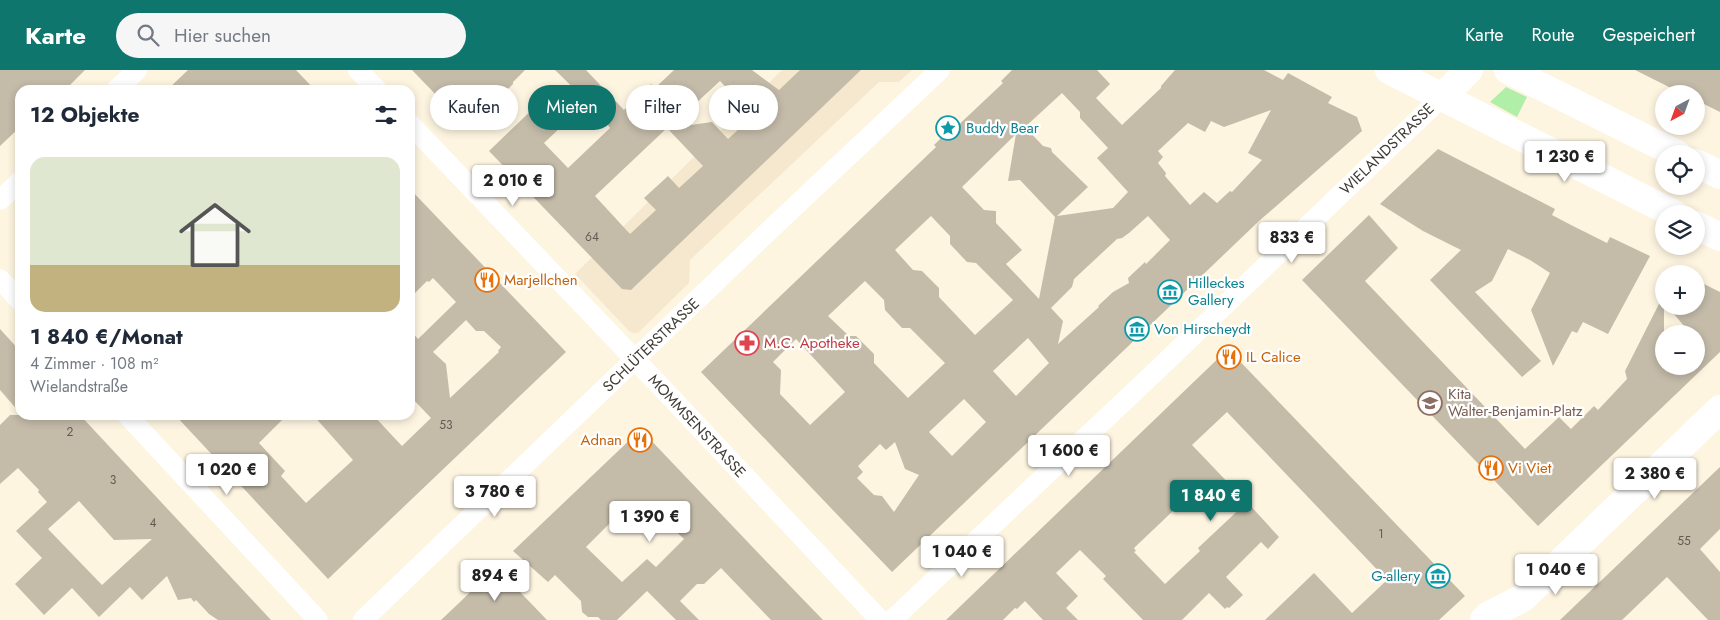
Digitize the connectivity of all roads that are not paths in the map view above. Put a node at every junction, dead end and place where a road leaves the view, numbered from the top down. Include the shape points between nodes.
1 (137, 70) edge
2 (358, 70) edge
3 (940, 70) edge
4 (1389, 70) edge
5 (1469, 70) edge
6 (1508, 70) edge
7 (121, 85) edge
8 (372, 85) edge
9 (1442, 97) junction
10 (415, 129) edge
11 (1659, 145) edge
12 (1705, 168) edge
13 (1720, 175) edge
14 (15, 186) edge
15 (0, 200) edge
16 (1656, 205) edge
17 (1705, 230) edge
18 (1720, 237) edge
19 (0, 279) edge
20 (15, 296) edge
21 (635, 360) junction
22 (1720, 409) edge
23 (132, 420) edge
24 (1517, 609) edge
25 (318, 620) edge
26 (362, 620) edge
27 (880, 620) edge
28 (892, 620) edge
29 (1484, 620) edge

1 - 7 street
2 - 8 street
3 - 21 street, SCHLÜTERSTRASSE
4 - 9 main road
5 - 9 main road, WIELANDSTRASSE
6 - 11 main road
9 - 16 main road
9 - 28 street, WIELANDSTRASSE
10 - 21 street, MOMMSENSTRASSE
12 - 13 main road
14 - 15 street
17 - 18 main road
19 - 20 street
21 - 26 street, SCHLÜTERSTRASSE
21 - 27 street, MOMMSENSTRASSE
22 - 24 main road
23 - 25 street
24 - 29 main road via 1489,615

